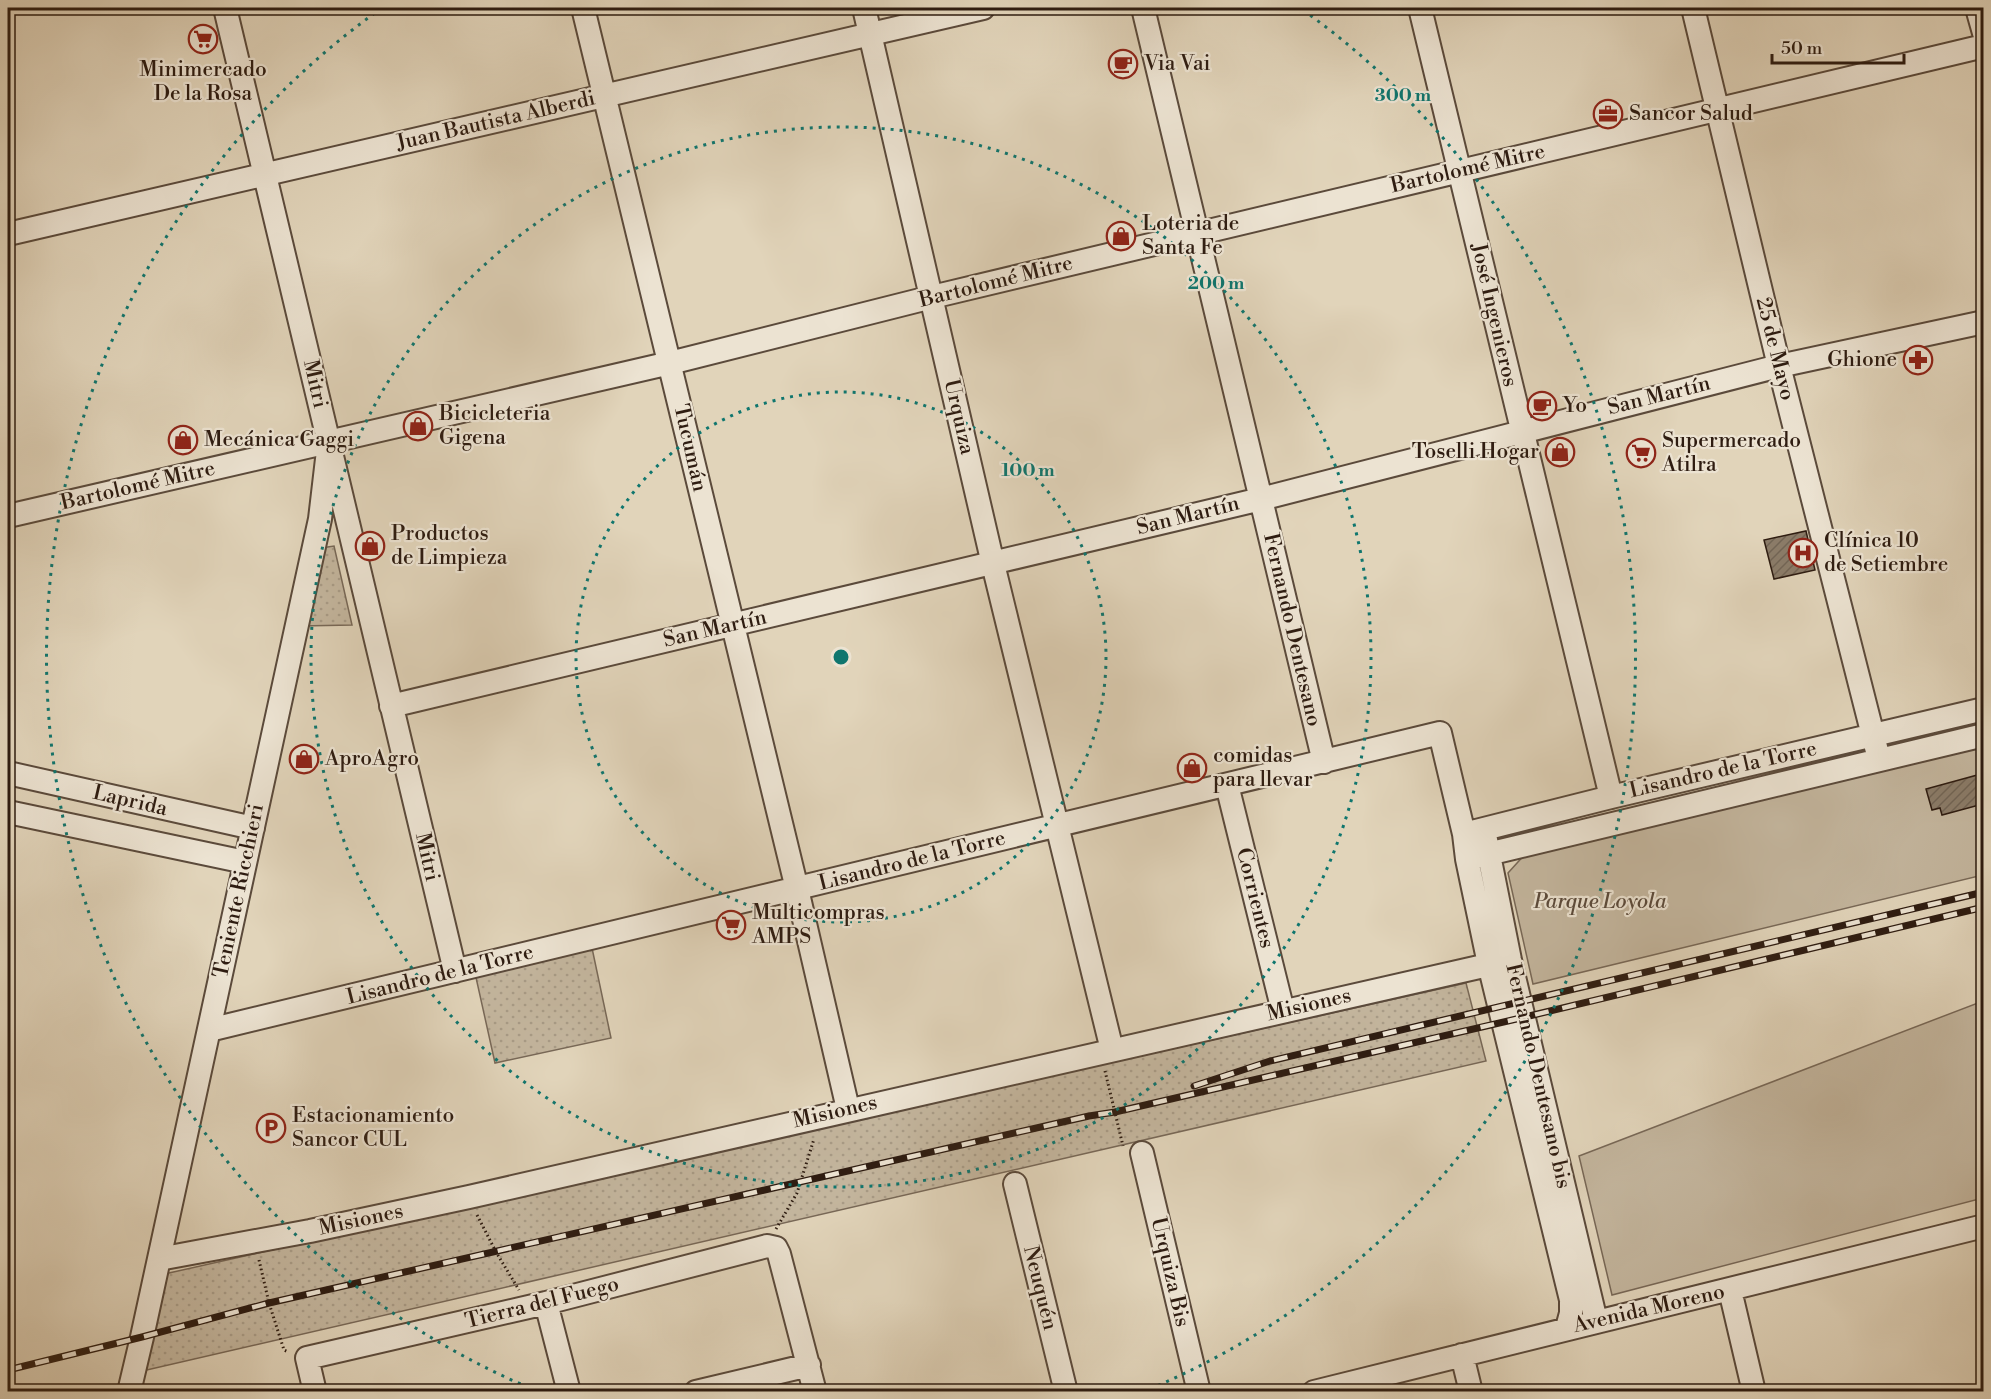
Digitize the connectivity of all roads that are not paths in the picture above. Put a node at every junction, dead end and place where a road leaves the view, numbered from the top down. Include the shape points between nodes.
1 (225, 8) edge
2 (583, 8) edge
3 (864, 8) edge
4 (983, 8) edge
5 (1143, 8) edge
6 (1420, 8) edge
7 (1694, 8) edge
8 (1977, 8) edge
9 (1983, 33) edge
10 (871, 35) junction
11 (1983, 46) edge
12 (604, 97) junction
13 (1717, 109) junction
14 (1460, 171) junction
15 (265, 174) junction
16 (8, 234) edge
17 (1197, 234) junction
18 (932, 297) junction
19 (1983, 322) edge
20 (670, 363) junction
21 (1779, 366) junction
22 (1522, 431) junction
23 (329, 443) junction
24 (1261, 499) junction
25 (8, 516) edge
26 (993, 564) junction
27 (732, 625) junction
28 (391, 706) junction
29 (1983, 709) edge
30 (1872, 735) junction
31 (1983, 735) edge
32 (1879, 759) junction
33 (1324, 762) junction
34 (8, 773) edge
35 (1227, 785) junction
36 (1611, 796) junction
37 (8, 812) edge
38 (1059, 826) junction
39 (253, 828) junction
40 (1474, 831) junction
41 (1488, 853) junction
42 (1467, 859) junction
43 (245, 862) junction
44 (797, 889) junction
45 (1500, 962) junction
46 (454, 971) junction
47 (1283, 1011) junction
48 (209, 1030) junction
49 (1107, 1052) junction
50 (848, 1109) junction
51 (1133, 1149) road end
52 (1015, 1185) dead end
53 (1983, 1226) edge
54 (159, 1260) junction
55 (1730, 1290) junction
56 (537, 1306) junction
57 (1596, 1321) junction
58 (1567, 1328) junction
59 (1462, 1355) junction
60 (809, 1365) junction
61 (129, 1392) edge
62 (315, 1392) edge
63 (569, 1392) edge
64 (696, 1392) edge
65 (815, 1392) edge
66 (1066, 1392) edge
67 (1198, 1392) edge
68 (1314, 1392) edge
69 (1471, 1392) edge
70 (1754, 1392) edge

1 - 15 street, Mitri
2 - 12 street, Tucumán
3 - 10 street, Urquiza
4 - 10 street, Juan Bautista Alberdi
5 - 17 street, Fernando Dentesano
6 - 14 street, José Ingenieros
7 - 13 street, 25 de Mayo
8 - 9 street
10 - 12 street, Juan Bautista Alberdi
10 - 18 street, Urquiza
11 - 13 street, Bartolomé Mitre
12 - 15 street, Juan Bautista Alberdi
12 - 20 street, Tucumán
13 - 14 street, Bartolomé Mitre
13 - 21 street, 25 de Mayo
14 - 17 street, Bartolomé Mitre
14 - 22 street, José Ingenieros
15 - 16 street, Juan Bautista Alberdi
15 - 23 street, Mitri
17 - 18 street, Bartolomé Mitre
17 - 24 street, Fernando Dentesano
18 - 20 street, Bartolomé Mitre
18 - 26 street, Urquiza
19 - 21 street, San Martín
20 - 23 street, Bartolomé Mitre
20 - 27 street, Tucumán
21 - 22 street, San Martín
21 - 30 street, 25 de Mayo
22 - 24 street, San Martín
22 - 36 street, José Ingenieros
23 - 25 street, Bartolomé Mitre
23 - 28 street, Mitri
23 - 39 street, Teniente Ricchieri via 320,519
24 - 26 street, San Martín
24 - 33 street, Fernando Dentesano
26 - 27 street, San Martín
26 - 38 street, Urquiza
27 - 28 street, San Martín
27 - 44 street, Tucumán
28 - 46 street, Mitri
29 - 30 street, Lisandro de la Torre
30 - 32 street, 25 de Mayo
30 - 36 street, Lisandro de la Torre
31 - 32 street, Lisandro de la Torre
32 - 41 street, Lisandro de la Torre
33 - 35 street, Lisandro de la Torre
33 - 40 street, Lisandro de la Torre via 1440,733
34 - 39 street, Laprida
35 - 38 street, Lisandro de la Torre
35 - 47 street, Corrientes
36 - 40 street, Lisandro de la Torre
37 - 43 street
38 - 44 street, Lisandro de la Torre
38 - 49 street
39 - 43 street, Teniente Ricchieri
40 - 41 street, Fernando Dentesano bis
40 - 42 street
41 - 42 street, Lisandro de la Torre
41 - 45 street, Fernando Dentesano bis
42 - 45 street, Fernando Dentesano bis
43 - 48 street, Teniente Ricchieri
44 - 46 street, Lisandro de la Torre
44 - 50 street, Tucumán
45 - 47 street, Misiones
45 - 57 street, Fernando Dentesano bis
45 - 58 street, Fernando Dentesano bis via 1571,1300
46 - 48 street, Lisandro de la Torre
47 - 49 street, Misiones
48 - 54 street, Teniente Ricchieri
49 - 50 street, Misiones
50 - 54 street, Misiones via 469,1197
51 - 67 street, Urquiza Bis
52 - 66 street, Neuquén
53 - 55 street, Avenida Moreno
54 - 61 street, Teniente Ricchieri
55 - 57 street, Avenida Moreno
55 - 70 street
56 - 60 street, Tierra del Fuego via 767,1246 776,1248
56 - 62 street, Tierra del Fuego via 307,1358
56 - 63 street
57 - 58 street, Avenida Moreno
58 - 59 street, Avenida Moreno
59 - 68 street, Avenida Moreno
59 - 69 street
60 - 64 street
60 - 65 street

